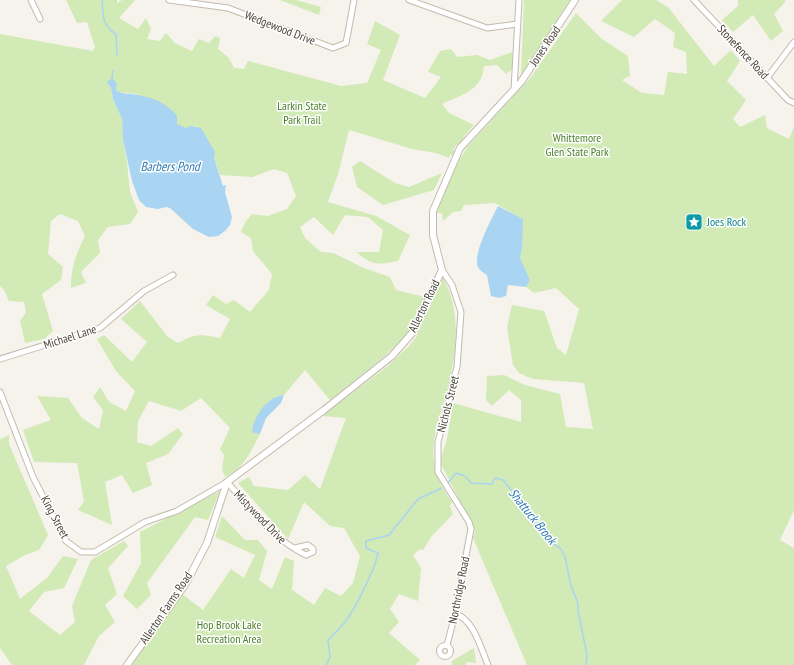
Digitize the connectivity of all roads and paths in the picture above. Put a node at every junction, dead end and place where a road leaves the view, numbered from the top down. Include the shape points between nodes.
1 (31, 0) edge
2 (170, 0) edge
3 (354, 0) edge
4 (409, 0) edge
5 (519, 0) edge
6 (575, 0) edge
7 (694, 0) edge
8 (703, 0) edge
9 (699, 6) junction
10 (40, 19) dead end
11 (517, 24) junction
12 (794, 42) edge
13 (768, 78) junction
14 (514, 90) junction
15 (794, 103) edge
16 (442, 270) junction
17 (173, 275) dead end
18 (0, 359) edge
19 (0, 392) edge
20 (227, 482) junction
21 (470, 535) joint
22 (295, 548) dead end
23 (455, 614) junction
24 (447, 645) dead end
25 (127, 665) edge
26 (488, 665) edge

1 - 10 street
2 - 3 street, Wedgewood Drive via 228,8 333,48 346,43
4 - 11 street via 487,28
5 - 11 street
6 - 14 street, Jones Road
7 - 9 street, Stonefence Road
8 - 9 street
9 - 13 street, Stonefence Road
11 - 14 street
12 - 13 street
13 - 15 street, Stonefence Road
14 - 16 street, Allerton Road via 460,148 433,211 433,235
16 - 20 street, Allerton Road via 413,332 392,356
16 - 21 street, Nichols Street via 452,285 461,312 457,367 438,442 438,472 469,522
17 - 18 street, Michael Lane via 144,290 100,328
19 - 20 street, King Street via 34,477 66,541 80,552 95,552 145,522 177,511
20 - 22 street, Mistywood Drive via 261,520 288,546
20 - 25 street, Allerton Farms Road via 206,543 185,585
21 - 23 street, Northridge Road
23 - 24 street, Northridge Road
23 - 26 street via 469,624

